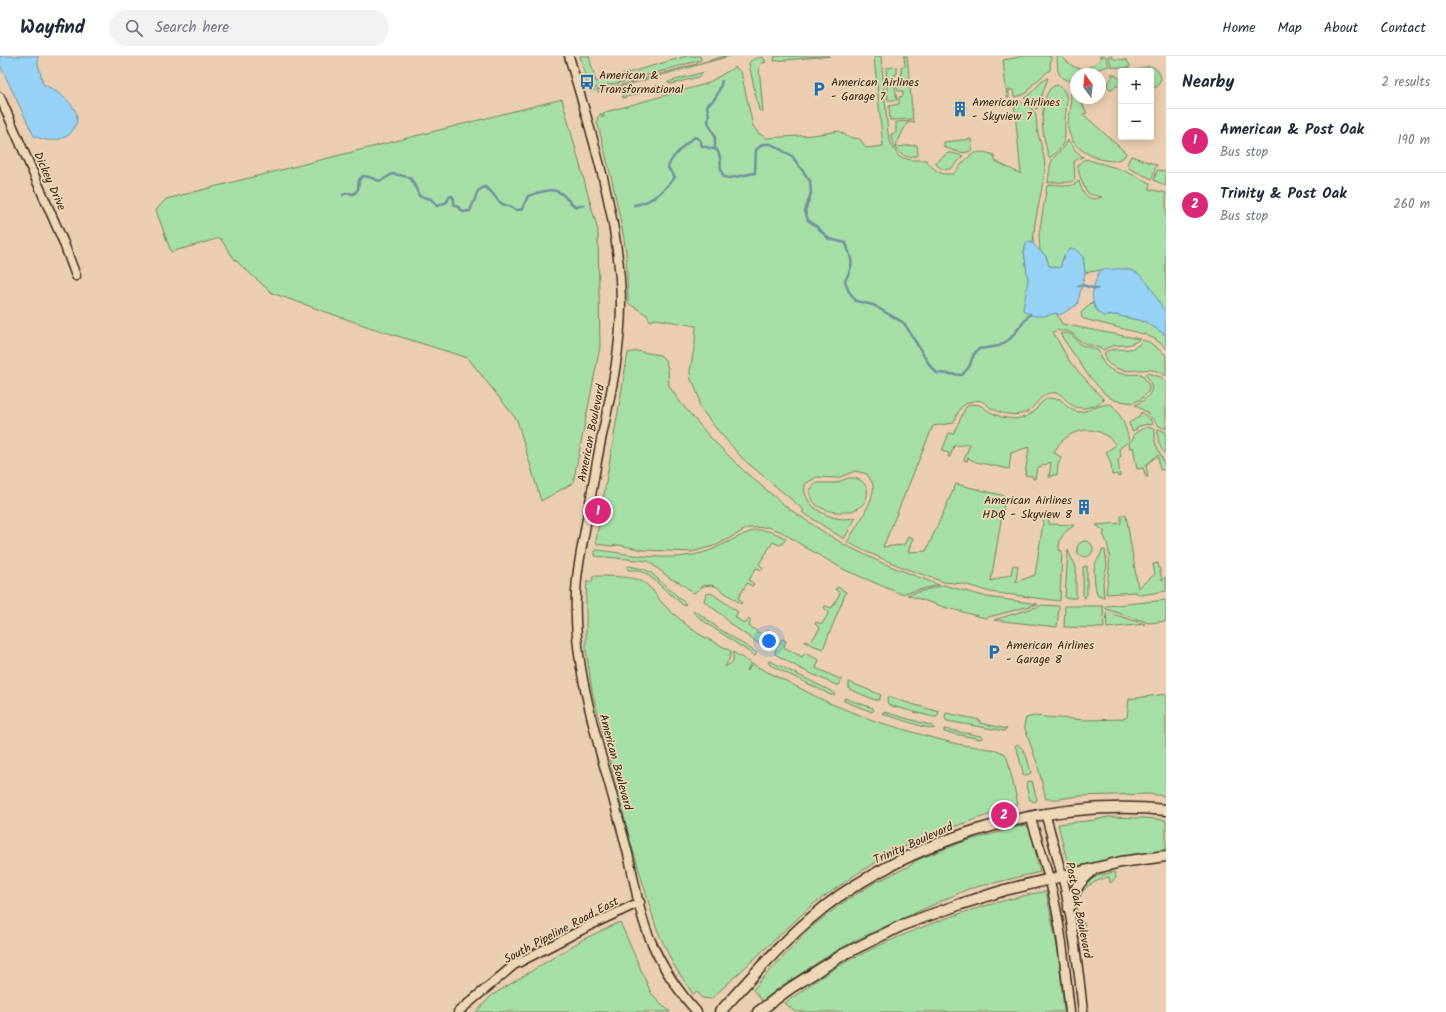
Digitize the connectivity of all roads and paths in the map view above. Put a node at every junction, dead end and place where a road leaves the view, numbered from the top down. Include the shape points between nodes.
1 (569, 56) edge
2 (0, 97) edge
3 (76, 276) dead end
4 (1166, 810) edge
5 (1045, 813) junction
6 (1030, 816) junction
7 (1166, 856) edge
8 (1097, 867) junction
9 (1062, 876) junction
10 (1049, 879) junction
11 (640, 902) junction
12 (1069, 908) junction
13 (1064, 956) junction
14 (1078, 968) junction
15 (1067, 982) junction
16 (458, 1012) edge
17 (697, 1012) edge
18 (720, 1012) edge
19 (758, 1012) edge
20 (1070, 1012) edge
21 (1083, 1012) edge

1 - 11 street, American Boulevard via 615,230 621,304 619,342 578,570 578,649 593,724
2 - 3 street, Dickey Drive
4 - 5 main road, Trinity Boulevard via 1116,808
5 - 6 main road, Trinity Boulevard
5 - 9 street, Post Oak Boulevard
6 - 10 street, Post Oak Boulevard
6 - 18 main road, Trinity Boulevard via 960,836 916,854 839,897 771,956
7 - 8 main road
8 - 9 main road
8 - 12 main road via 1082,879
9 - 10 main road
9 - 12 street, Post Oak Boulevard
10 - 13 street, Post Oak Boulevard
10 - 19 main road via 991,894 905,924 844,954
11 - 16 street, South Pipeline Road East via 514,966
11 - 17 street, American Boulevard via 650,939 660,960
12 - 14 street, Post Oak Boulevard
13 - 14 street
13 - 15 street, Post Oak Boulevard
14 - 15 street via 1069,975
14 - 21 street, Post Oak Boulevard
15 - 20 street, Post Oak Boulevard

